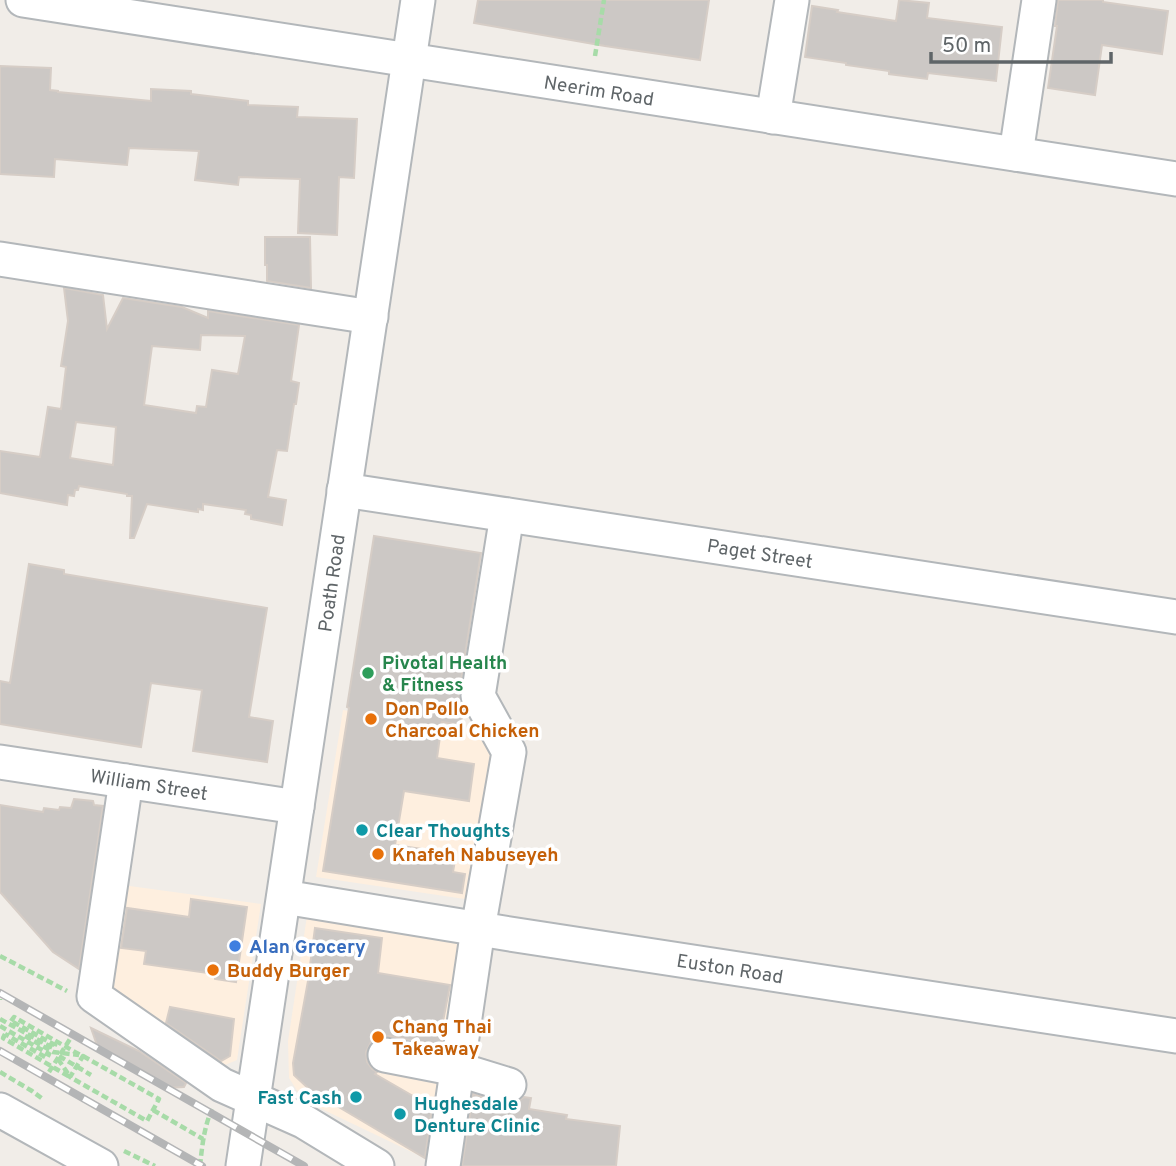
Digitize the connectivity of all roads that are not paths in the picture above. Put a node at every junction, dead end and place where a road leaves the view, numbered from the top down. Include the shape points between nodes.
1 (23, 0) edge
2 (418, 0) edge
3 (792, 0) edge
4 (1039, 0) edge
5 (409, 60) junction
6 (773, 117) junction
7 (1016, 154) junction
8 (1176, 179) edge
9 (0, 259) edge
10 (371, 317) junction
11 (344, 490) junction
12 (507, 515) junction
13 (1176, 617) edge
14 (0, 762) edge
15 (126, 781) junction
16 (297, 807) junction
17 (284, 897) junction
18 (478, 929) junction
19 (1176, 1036) edge
20 (385, 1055) dead end
21 (457, 1069) junction
22 (509, 1085) dead end
23 (254, 1100) junction
24 (0, 1110) edge
25 (63, 1154) edge
26 (102, 1166) edge
27 (243, 1166) edge
28 (377, 1166) edge
29 (443, 1166) edge

1 - 5 street, Neerim Road
2 - 5 street, Poath Road
3 - 6 street
4 - 7 street
5 - 6 street, Neerim Road
5 - 10 street, Poath Road
6 - 7 street, Neerim Road
7 - 8 street, Neerim Road
9 - 10 street
10 - 11 street, Poath Road
11 - 12 street, Paget Street
11 - 16 street, Poath Road
12 - 13 street, Paget Street
12 - 18 street via 478,696 509,752
14 - 15 street, William Street
15 - 16 street, William Street
15 - 23 street via 94,996 222,1086
16 - 17 street, Poath Road
17 - 18 street, Euston Road
17 - 23 street, Poath Road
18 - 19 street, Euston Road
18 - 21 street
20 - 21 street
21 - 22 street
21 - 29 street
23 - 27 street, Poath Road
23 - 28 street via 303,1121
24 - 25 street
25 - 26 street

